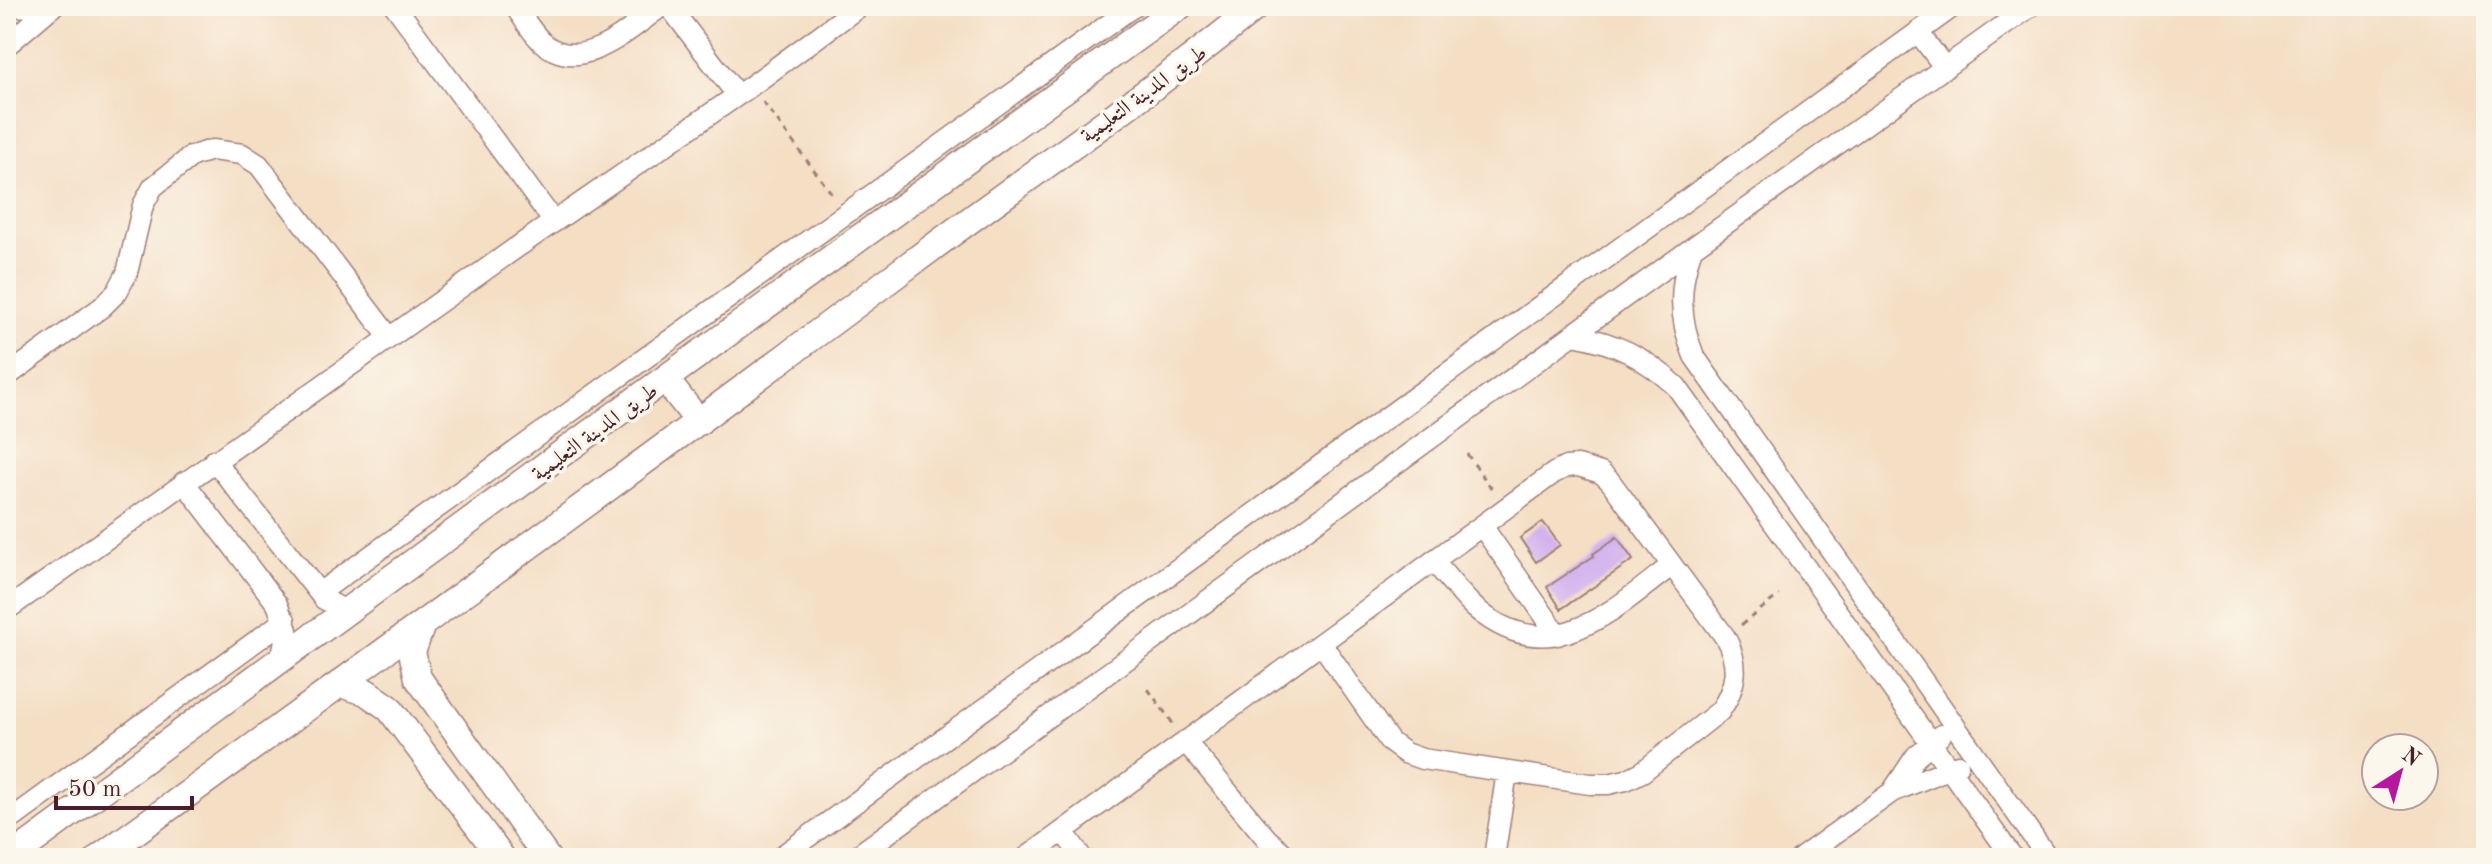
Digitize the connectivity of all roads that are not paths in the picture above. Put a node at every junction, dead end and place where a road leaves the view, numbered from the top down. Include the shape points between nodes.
1 (12, 6) edge
2 (395, 6) edge
3 (515, 6) edge
4 (662, 6) edge
5 (669, 6) edge
6 (860, 6) edge
7 (1134, 6) edge
8 (1180, 6) edge
9 (1257, 6) edge
10 (1954, 6) edge
11 (2031, 6) edge
12 (52, 7) edge
13 (1918, 32) junction
14 (6, 46) edge
15 (1945, 68) junction
16 (744, 90) junction
17 (554, 222) junction
18 (1692, 248) junction
19 (1573, 335) junction
20 (389, 337) junction
21 (6, 377) edge
22 (665, 379) junction
23 (699, 422) junction
24 (214, 460) junction
25 (184, 482) junction
26 (1482, 526) junction
27 (1433, 561) junction
28 (1672, 565) junction
29 (319, 593) junction
30 (6, 609) edge
31 (347, 612) junction
32 (285, 620) junction
33 (421, 627) junction
34 (1558, 635) junction
35 (1321, 643) junction
36 (281, 660) junction
37 (340, 684) junction
38 (1955, 726) junction
39 (1185, 741) junction
40 (1930, 741) junction
41 (1975, 754) junction
42 (1950, 769) junction
43 (1507, 772) junction
44 (1892, 792) junction
45 (6, 823) edge
46 (1063, 831) junction
47 (1267, 839) junction
48 (10, 858) edge
49 (99, 858) edge
50 (502, 858) edge
51 (547, 858) edge
52 (779, 858) edge
53 (854, 858) edge
54 (1026, 858) edge
55 (1082, 858) edge
56 (1275, 858) edge
57 (1289, 858) edge
58 (1494, 858) edge
59 (1801, 858) edge
60 (2013, 858) edge
61 (2048, 858) edge

1 - 12 street
2 - 17 street
3 - 4 street via 542,42 576,55 599,49
5 - 16 street
6 - 16 street
7 - 29 street
8 - 22 street, طريق المدينة التعليمية
9 - 23 street, طريق المدينة التعليمية
10 - 13 street
11 - 15 street
12 - 14 street
13 - 15 street
13 - 52 street
15 - 18 street
16 - 17 street
17 - 20 street
18 - 19 street
18 - 38 street via 1681,302 1694,356
19 - 40 street via 1629,351 1676,386
19 - 53 street
20 - 21 street via 259,165 242,154 212,150 192,156 149,193 127,273 110,300
20 - 24 street
22 - 23 street
22 - 31 street, طريق المدينة التعليمية
23 - 33 street, طريق المدينة التعليمية
24 - 25 street
24 - 29 street
25 - 30 street
25 - 32 street
26 - 27 street
26 - 28 street via 1566,467 1590,468 1610,481
26 - 34 street
27 - 34 street via 1491,620 1524,632
27 - 35 street
28 - 34 street via 1595,622
28 - 43 street via 1733,651 1735,682 1720,711 1626,780 1590,784
29 - 31 street
31 - 36 street, طريق المدينة التعليمية
32 - 36 street
32 - 45 street
33 - 37 street, طريق المدينة التعليمية
33 - 51 street via 412,652 418,678
35 - 39 street
35 - 43 street via 1390,742 1405,753
36 - 48 street, طريق المدينة التعليمية
37 - 49 street, طريق المدينة التعليمية
37 - 50 street via 366,692 389,708
38 - 40 street
38 - 41 street
39 - 46 street
39 - 47 street
40 - 42 street
40 - 44 street
41 - 42 street
41 - 61 street
42 - 44 street
42 - 60 street
43 - 58 street
44 - 59 street
46 - 54 street
46 - 55 street
47 - 56 street
47 - 57 street

